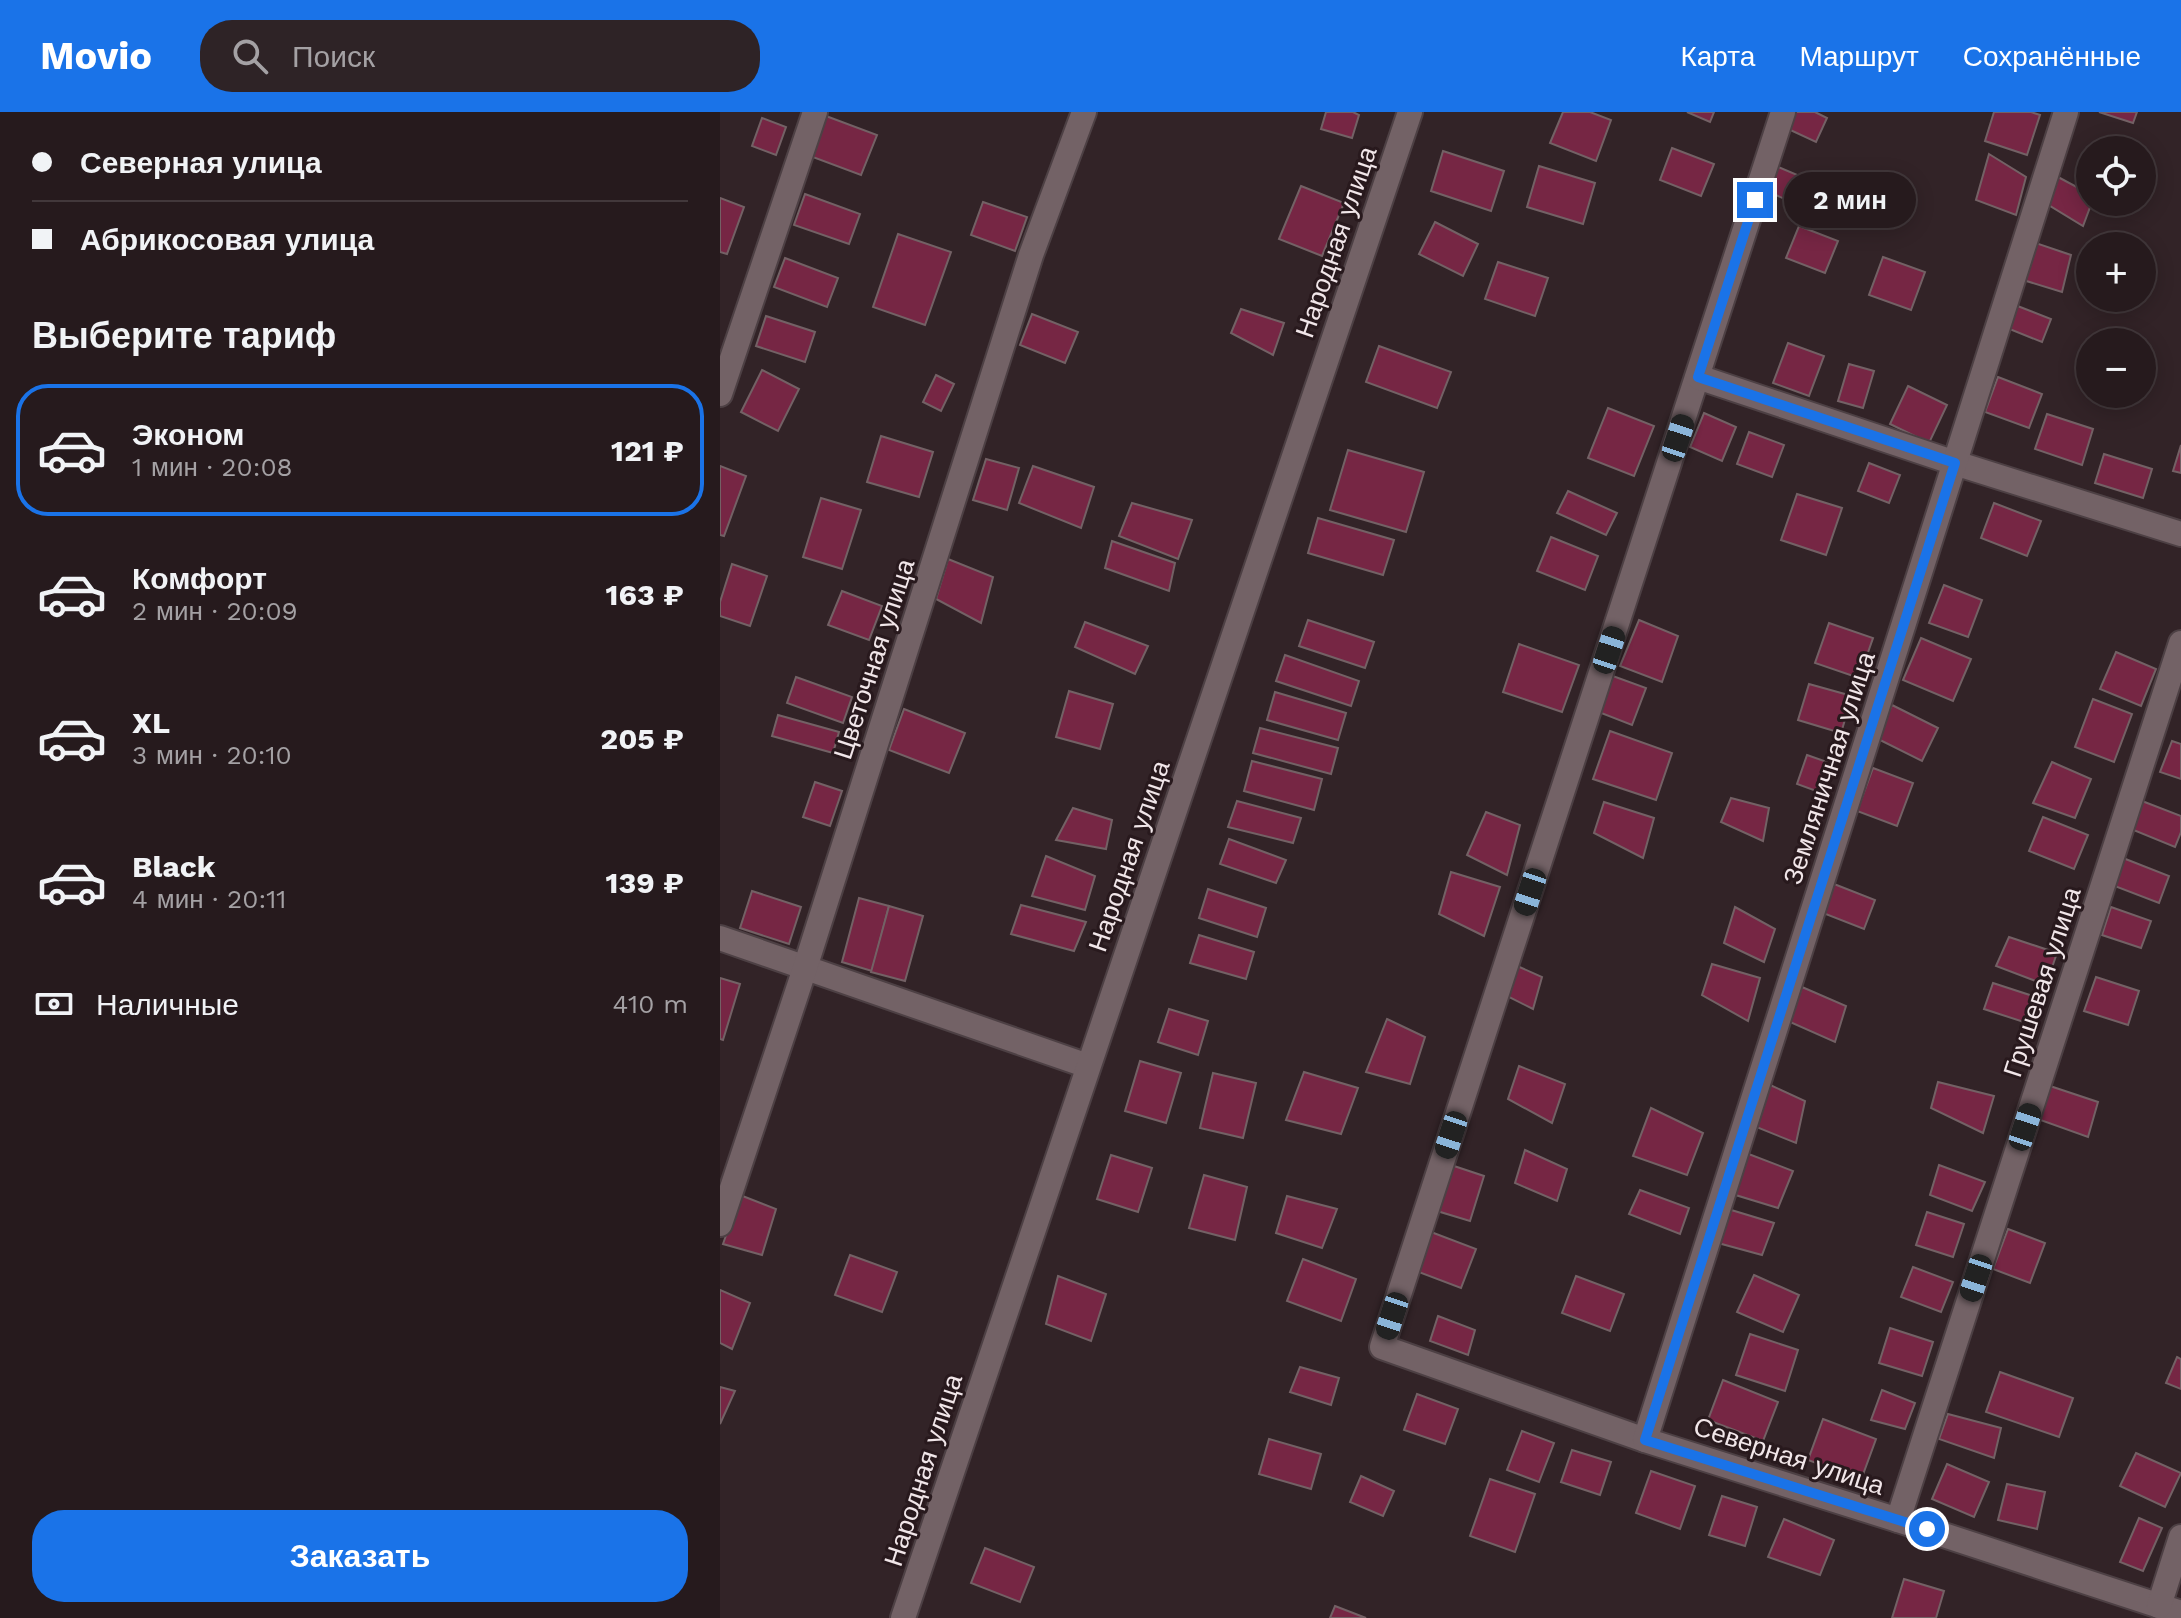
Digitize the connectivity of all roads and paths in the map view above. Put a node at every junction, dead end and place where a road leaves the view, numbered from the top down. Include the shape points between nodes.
1 (815, 112) edge
2 (1084, 112) edge
3 (1410, 112) edge
4 (1783, 112) edge
5 (2066, 112) edge
6 (1698, 377) junction
7 (720, 394) edge
8 (1955, 463) junction
9 (2181, 534) edge
10 (2181, 643) edge
11 (720, 938) edge
12 (805, 968) junction
13 (1088, 1066) junction
14 (720, 1224) edge
15 (1645, 1440) junction
16 (1898, 1520) junction
17 (2181, 1537) edge
18 (2170, 1610) edge
19 (903, 1618) edge

1 - 7 street
2 - 12 street, Цветочная улица via 1031,255
3 - 13 street, Народная улица
4 - 6 street
5 - 8 street, Земляничная улица
6 - 8 street
6 - 15 street, Северная улица via 1382,1347
8 - 9 street
8 - 15 street, Земляничная улица
10 - 16 street, Грушевая улица
11 - 12 street
12 - 13 street
12 - 14 street, Цветочная улица
13 - 19 street, Народная улица
15 - 16 street, Северная улица
16 - 18 street, Северная улица
17 - 18 street

